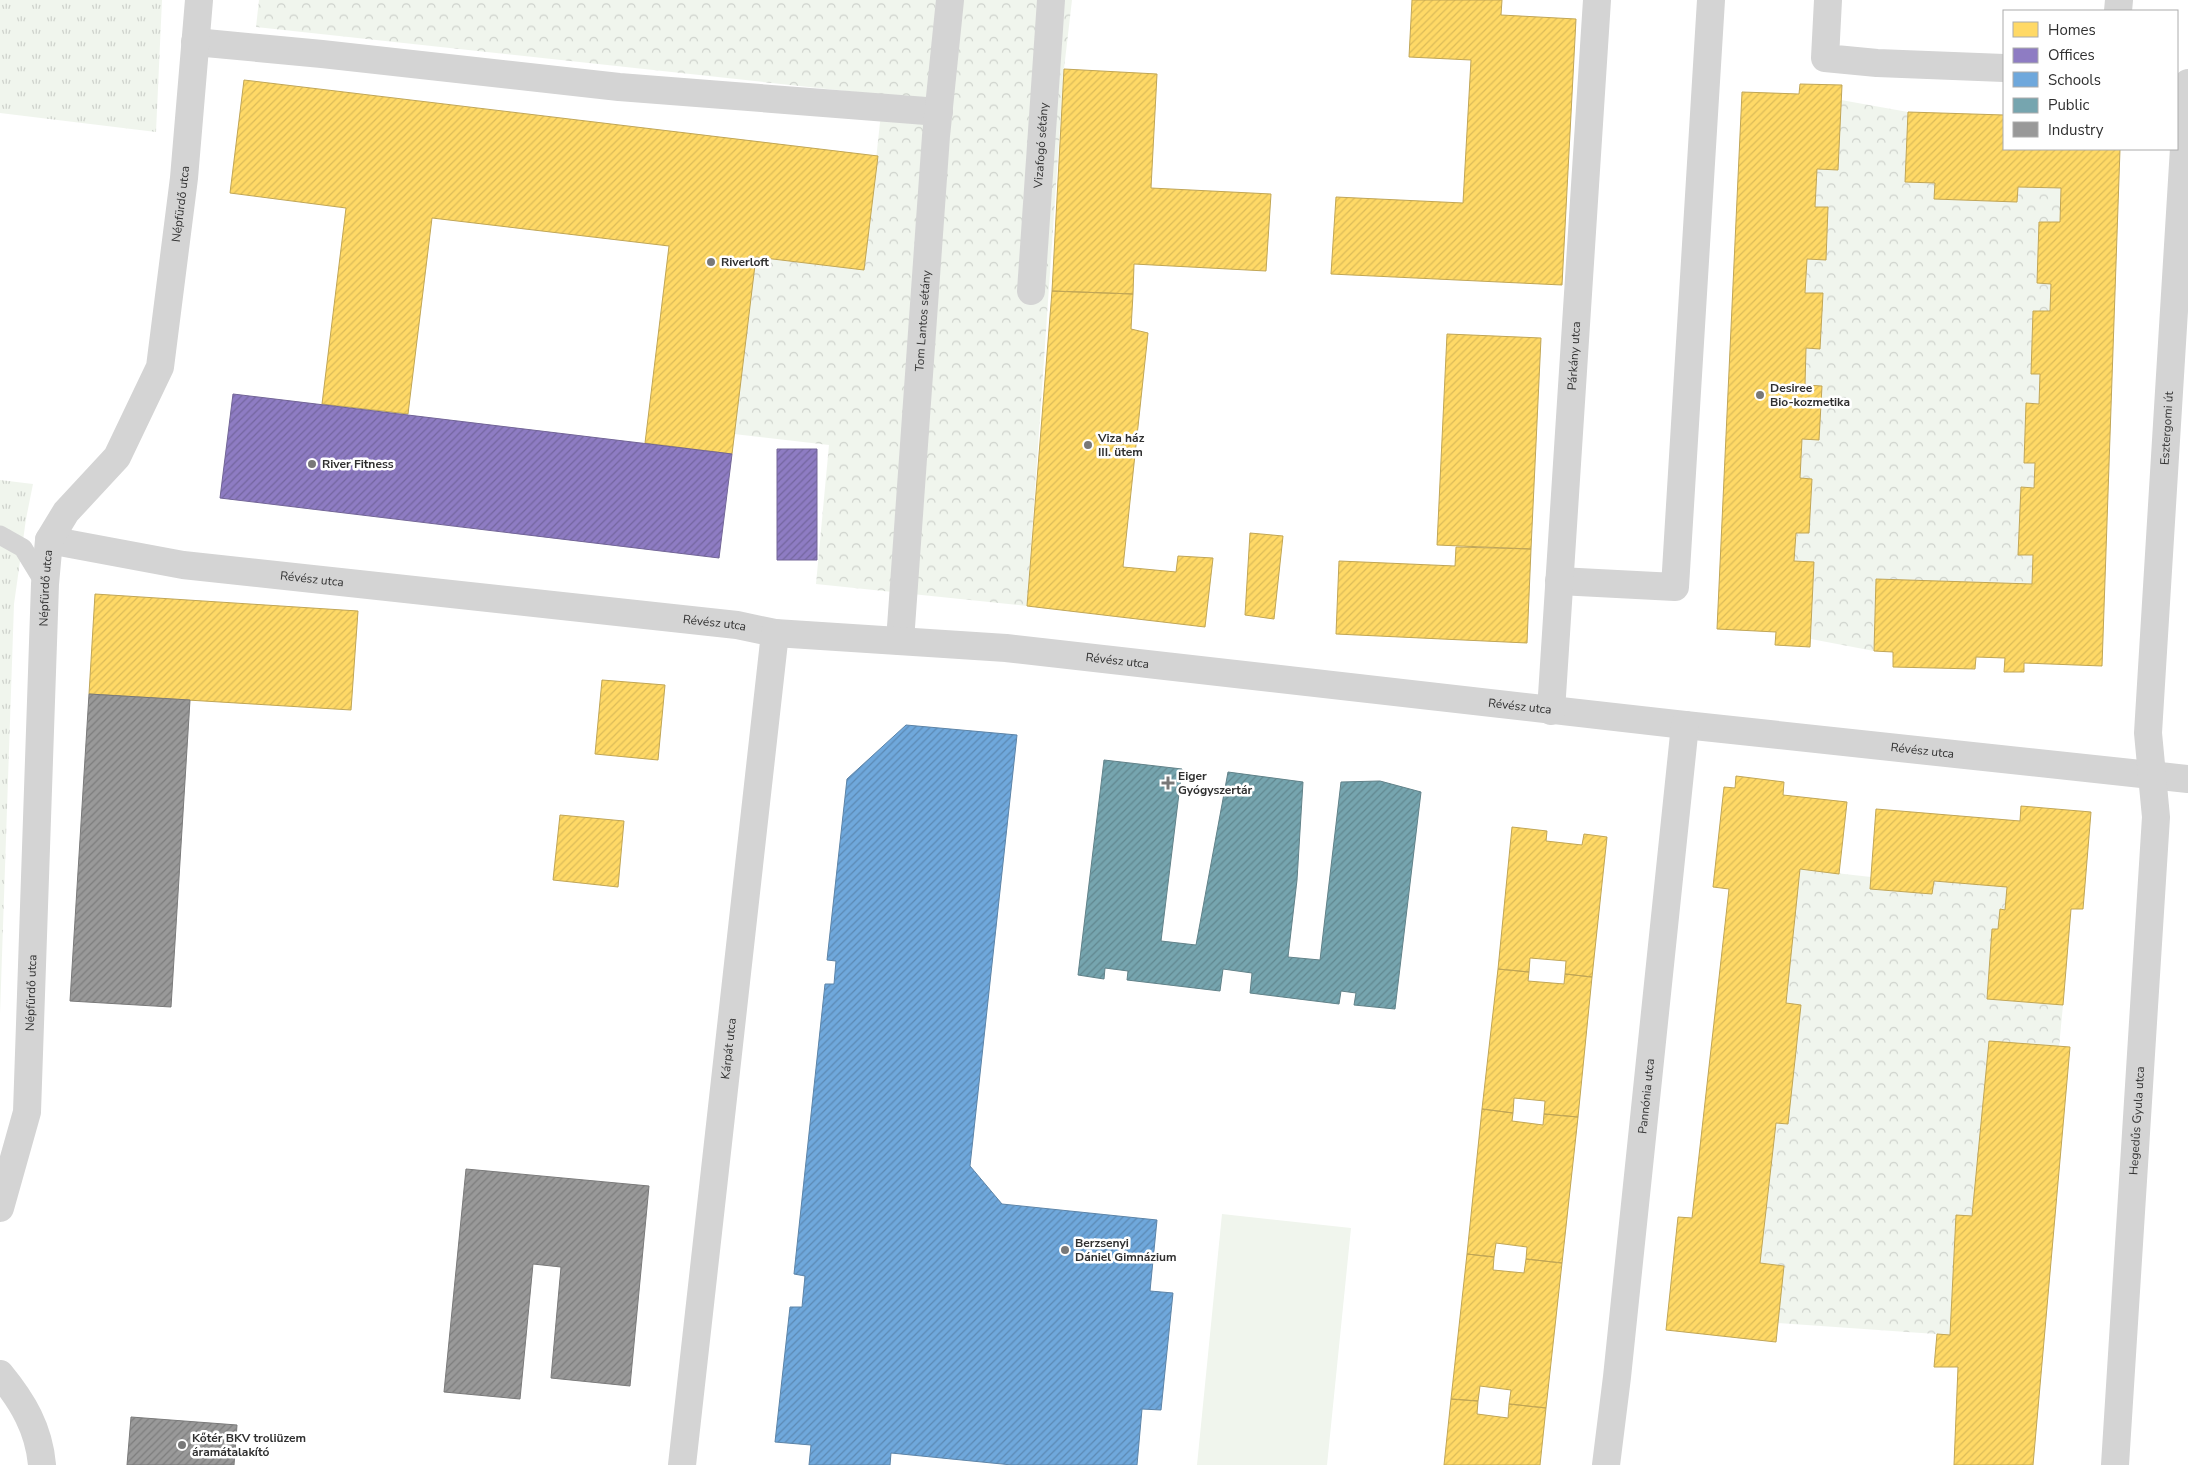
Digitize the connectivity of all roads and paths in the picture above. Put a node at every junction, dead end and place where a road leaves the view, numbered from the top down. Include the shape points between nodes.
1 (199, 0) edge
2 (950, 0) edge
3 (1051, 0) edge
4 (1597, 0) edge
5 (1711, 0) edge
6 (1828, 0) edge
7 (195, 42) junction
8 (2003, 68) edge
9 (2188, 83) edge
10 (939, 112) junction
11 (1031, 291) dead end
12 (0, 535) edge
13 (49, 540) junction
14 (1560, 581) junction
15 (45, 584) junction
16 (775, 633) junction
17 (900, 641) junction
18 (1551, 710) junction
19 (1684, 726) junction
20 (2152, 775) junction
21 (2188, 779) edge
22 (0, 1208) edge
23 (0, 1374) edge
24 (42, 1465) edge
25 (682, 1465) edge
26 (1606, 1465) edge
27 (2115, 1465) edge

1 - 7 street, Népfürdő utca
2 - 10 street, Tom Lantos sétány
3 - 11 street, Vizafogó sétány
4 - 14 street, Párkány utca
5 - 14 street via 1675,587
6 - 8 street via 1825,58
7 - 10 street via 619,87
7 - 13 street, Népfürdő utca via 184,178 160,367 116,457 66,512
9 - 20 street, Esztergomi út via 2148,733
10 - 17 street, Tom Lantos sétány
12 - 15 lane via 22,548
13 - 15 street, Népfürdő utca
13 - 16 street, Révész utca via 183,565 738,625
14 - 18 street, Párkány utca
15 - 22 street, Népfürdő utca via 27,1112
16 - 17 street, Révész utca
16 - 25 street, Kárpát utca
17 - 18 street, Révész utca via 1006,648
18 - 19 street, Révész utca
19 - 20 street, Révész utca
19 - 26 street, Pannónia utca
20 - 21 street, Révész utca
20 - 27 street, Hegedűs Gyula utca via 2156,817
23 - 24 street via 28,1413 40,1444

